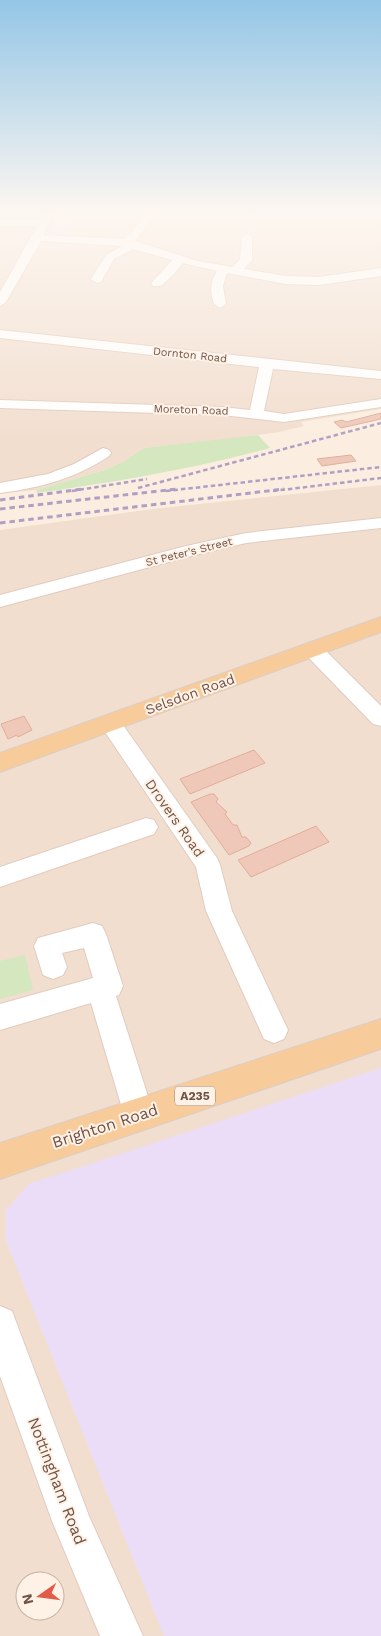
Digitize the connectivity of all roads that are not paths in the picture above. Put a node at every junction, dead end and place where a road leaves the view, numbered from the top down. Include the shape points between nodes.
1 (8, 289) edge
2 (217, 289) edge
3 (0, 302) edge
4 (220, 304) dead end
5 (0, 334) edge
6 (266, 364) junction
7 (381, 375) edge
8 (381, 403) edge
9 (0, 404) edge
10 (261, 415) junction
11 (103, 452) dead end
12 (0, 488) edge
13 (381, 523) edge
14 (0, 601) edge
15 (381, 624) edge
16 (312, 649) junction
17 (381, 719) edge
18 (110, 723) junction
19 (0, 763) edge
20 (146, 827) dead end
21 (0, 877) edge
22 (53, 967) dead end
23 (100, 988) junction
24 (0, 1017) edge
25 (274, 1030) dead end
26 (381, 1034) edge
27 (139, 1115) junction
28 (0, 1161) edge
29 (0, 1323) edge
30 (122, 1636) edge

1 - 3 street
2 - 4 street
5 - 6 street, Dornton Road
6 - 7 street, Dornton Road
6 - 10 street
8 - 10 street, Moreton Road via 299,417
9 - 10 street, Moreton Road
11 - 12 street via 87,465 65,466 32,484
13 - 14 street, St Peter's Street via 246,538
15 - 16 main road, Selsdon Road
16 - 17 street
16 - 18 main road, Selsdon Road
18 - 19 main road, Selsdon Road
18 - 25 street, Drovers Road via 208,865 219,911
20 - 21 street
22 - 23 street via 47,946 93,934 109,986
23 - 24 street
23 - 27 street
26 - 27 main road, Brighton Road / A235
27 - 28 main road, Brighton Road / A235
29 - 30 street, Nottingham Road via 50,1466

